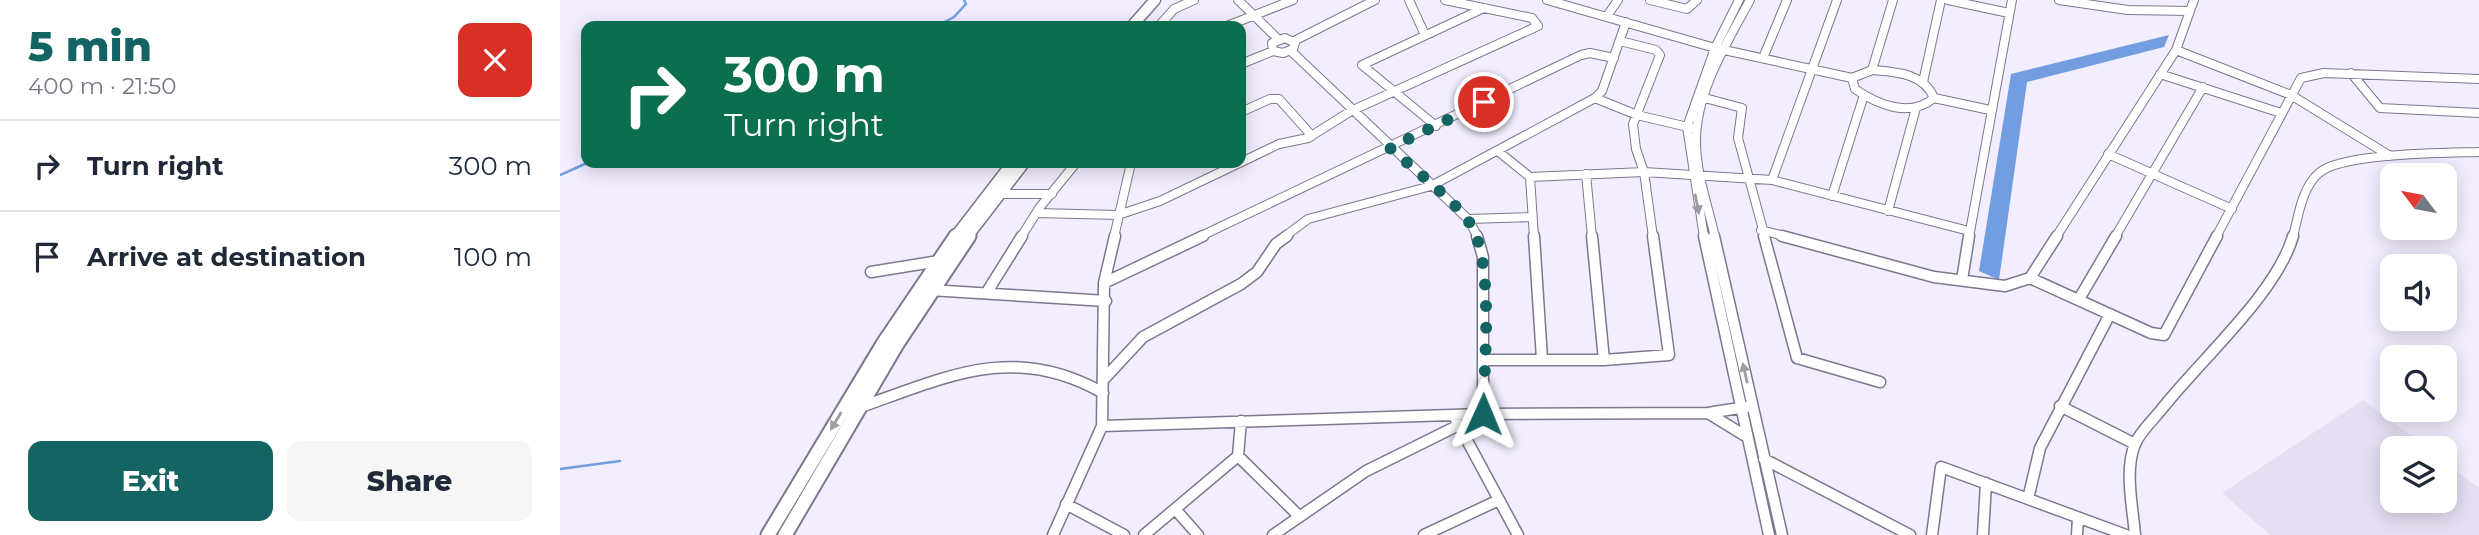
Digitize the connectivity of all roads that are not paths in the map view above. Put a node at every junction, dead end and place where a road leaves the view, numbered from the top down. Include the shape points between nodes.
1 (1155, 0) edge
2 (1165, 0) edge
3 (1194, 0) edge
4 (1238, 0) edge
5 (1293, 0) edge
6 (1375, 0) edge
7 (1409, 0) edge
8 (1445, 0) edge
9 (1547, 0) edge
10 (1618, 0) edge
11 (1650, 0) edge
12 (1697, 0) edge
13 (1739, 0) edge
14 (1749, 0) edge
15 (1787, 0) edge
16 (1837, 0) edge
17 (1893, 0) edge
18 (1941, 0) edge
19 (1948, 0) edge
20 (2012, 0) edge
21 (2059, 0) edge
22 (2194, 0) edge
23 (1484, 8) junction
24 (2190, 11) junction
25 (2009, 13) junction
26 (1255, 15) junction
27 (1607, 16) junction
28 (1736, 16) junction
29 (1136, 21) edge
30 (1146, 21) edge
31 (1163, 21) edge
32 (1240, 21) edge
33 (1626, 22) junction
34 (1424, 34) junction
35 (1278, 39) junction
36 (1294, 41) junction
37 (1620, 41) junction
38 (2177, 47) junction
39 (1720, 49) junction
40 (1273, 51) junction
41 (1291, 51) junction
42 (1614, 58) junction
43 (1763, 58) junction
44 (1246, 62) edge
45 (1811, 69) junction
46 (1872, 70) junction
47 (2351, 73) junction
48 (2160, 74) junction
49 (1852, 78) junction
50 (2479, 79) edge
51 (1923, 82) junction
52 (2203, 87) junction
53 (1395, 92) junction
54 (1864, 95) junction
55 (2291, 95) junction
56 (1701, 96) junction
57 (1595, 98) junction
58 (1934, 98) junction
59 (1916, 108) junction
60 (1246, 110) edge
61 (1990, 110) junction
62 (1351, 111) junction
63 (2281, 113) junction
64 (2479, 113) edge
65 (1637, 115) junction
66 (1436, 126) junction
67 (1692, 128) junction
68 (1312, 136) junction
69 (1390, 148) junction
70 (1499, 152) junction
71 (2479, 152) edge
72 (2108, 154) junction
73 (2390, 156) junction
74 (1246, 160) edge
75 (1008, 168) edge
76 (1020, 168) edge
77 (1072, 168) edge
78 (1130, 168) edge
79 (1229, 168) edge
80 (1644, 172) junction
81 (1586, 174) junction
82 (1697, 174) junction
83 (2154, 175) junction
84 (1530, 177) junction
85 (1748, 178) junction
86 (1772, 180) junction
87 (1431, 186) junction
88 (999, 194) junction
89 (1052, 194) junction
90 (1832, 196) junction
91 (2232, 209) junction
92 (1888, 211) junction
93 (1037, 213) junction
94 (1118, 215) junction
95 (1532, 217) junction
96 (1468, 219) junction
97 (1761, 230) junction
98 (1969, 231) junction
99 (1705, 243) junction
100 (1716, 243) junction
101 (939, 261) junction
102 (871, 272) dead end
103 (2030, 278) junction
104 (1962, 280) junction
105 (1104, 283) junction
106 (930, 290) junction
107 (987, 292) junction
108 (1721, 292) junction
109 (2079, 299) junction
110 (1105, 301) junction
111 (2110, 314) junction
112 (1542, 359) junction
113 (1484, 360) junction
114 (1604, 360) junction
115 (1104, 379) junction
116 (1880, 382) dead end
117 (1103, 393) junction
118 (1746, 406) junction
119 (2060, 406) junction
120 (857, 409) junction
121 (1708, 413) junction
122 (1483, 414) junction
123 (1456, 420) junction
124 (1241, 421) junction
125 (1102, 426) junction
126 (1747, 437) junction
127 (2135, 444) junction
128 (1238, 456) junction
129 (1764, 459) junction
130 (1986, 483) junction
131 (1765, 487) junction
132 (2028, 499) junction
133 (1499, 500) junction
134 (1066, 505) junction
135 (1175, 509) junction
136 (1298, 516) junction
137 (2078, 518) junction
138 (768, 535) edge
139 (785, 535) edge
140 (1053, 535) edge
141 (1124, 535) edge
142 (1144, 535) edge
143 (1198, 535) edge
144 (1273, 535) edge
145 (1424, 535) edge
146 (1518, 535) edge
147 (1769, 535) edge
148 (1782, 535) edge
149 (1910, 535) edge
150 (1932, 535) edge
151 (1983, 535) edge
152 (2077, 535) edge
153 (2126, 535) edge
154 (2135, 535) edge

1 - 29 main road
2 - 30 main road
3 - 31 street via 1174,9
4 - 26 street
5 - 26 street
6 - 36 street
7 - 34 street
8 - 23 street
9 - 27 street
10 - 27 street
11 - 12 street via 1688,9
13 - 28 street
14 - 28 street
15 - 43 street
16 - 45 street
17 - 46 street
18 - 51 street
19 - 25 street
20 - 25 street
21 - 24 street via 2127,10
22 - 24 street
23 - 34 street
23 - 53 street via 1532,18 1538,26
24 - 38 street
25 - 61 street
26 - 32 street
26 - 35 street
27 - 33 street
28 - 39 street
33 - 37 street
33 - 39 street
34 - 53 street via 1362,65
35 - 36 street
35 - 40 street via 1272,43
36 - 41 street
37 - 42 street
37 - 65 street via 1660,55
38 - 48 street
38 - 55 street
39 - 43 street
39 - 56 street
40 - 41 street
40 - 44 street
41 - 62 street
42 - 57 street
42 - 66 street via 1598,53 1581,55
43 - 45 street
45 - 49 street
45 - 86 street
46 - 49 street
46 - 51 street
47 - 50 street
47 - 55 street via 2307,75
47 - 64 street via 2380,108
48 - 52 street
48 - 72 street
49 - 54 street
51 - 58 street
52 - 63 street
52 - 83 street
53 - 62 street
53 - 66 street
54 - 59 street via 1885,104
54 - 90 street
55 - 63 street
55 - 73 street
56 - 67 street
56 - 85 street via 1742,108 1737,131
57 - 65 street
57 - 70 street
58 - 59 street
58 - 61 street
59 - 92 street
60 - 68 street via 1279,99
61 - 98 street
62 - 68 street
62 - 69 street
63 - 91 street
65 - 67 street
65 - 80 street via 1633,132 1637,160
66 - 69 street
67 - 82 street
68 - 74 street via 1279,144
69 - 87 street
69 - 105 street
70 - 84 street
70 - 87 street
71 - 73 street
72 - 83 street
72 - 103 street
73 - 127 street via 2332,166 2318,173 2304,197 2288,254 2275,278 2186,378
75 - 101 main road
76 - 88 main road
77 - 89 street
78 - 94 street
79 - 94 street
80 - 81 street
80 - 82 street
80 - 114 street via 1669,351 1663,357
81 - 84 street
81 - 114 street
82 - 85 street
82 -> 99 street
82 - 100 street
83 - 91 street
83 - 109 street
84 - 95 street
85 - 86 street
85 - 97 street
86 - 90 street
87 - 96 street
87 - 115 street via 1308,219 1276,244 1257,272 1152,331
88 - 89 street
88 - 106 main road
89 - 93 street
90 - 92 street
91 - 111 street via 2164,335
92 - 98 street
93 - 94 street
93 - 107 street
94 - 105 street
95 - 96 street
95 - 112 street
96 - 113 street via 1483,257
97 - 104 street via 1917,274
97 - 116 street via 1797,358
98 - 104 street
99 - 100 street
99 - 108 street
100 - 108 street
101 - 102 street
101 -> 138 main road via 874,357
103 - 104 street via 2005,286
103 - 109 street
105 - 110 street
106 - 107 street
106 - 120 main road
107 - 110 street
108 - 118 street
109 - 111 street
110 - 115 street
111 - 119 street
112 - 113 street
112 - 114 street
113 - 122 street
115 - 117 street
117 - 120 street via 1049,367 994,366
117 - 125 street
118 - 121 street
118 - 126 street
118 - 129 street
119 - 127 street
119 - 132 street via 2040,448
120 - 139 main road
121 - 122 street
121 - 126 street
122 - 123 street
123 - 124 street
123 - 133 street
123 - 136 street
124 - 125 street
124 - 128 street
125 - 134 street
126 - 131 street
127 - 154 street via 2130,475
128 - 135 street
128 - 136 street
129 - 131 street
129 - 149 street
130 - 132 street
130 - 150 street via 1941,467
130 - 151 street
131 - 147 street
131 - 148 street
132 - 137 street
133 - 145 street
133 - 146 street
134 - 140 street
134 - 141 street
135 - 142 street
135 - 143 street
136 - 144 street
137 - 152 street
137 - 153 street

